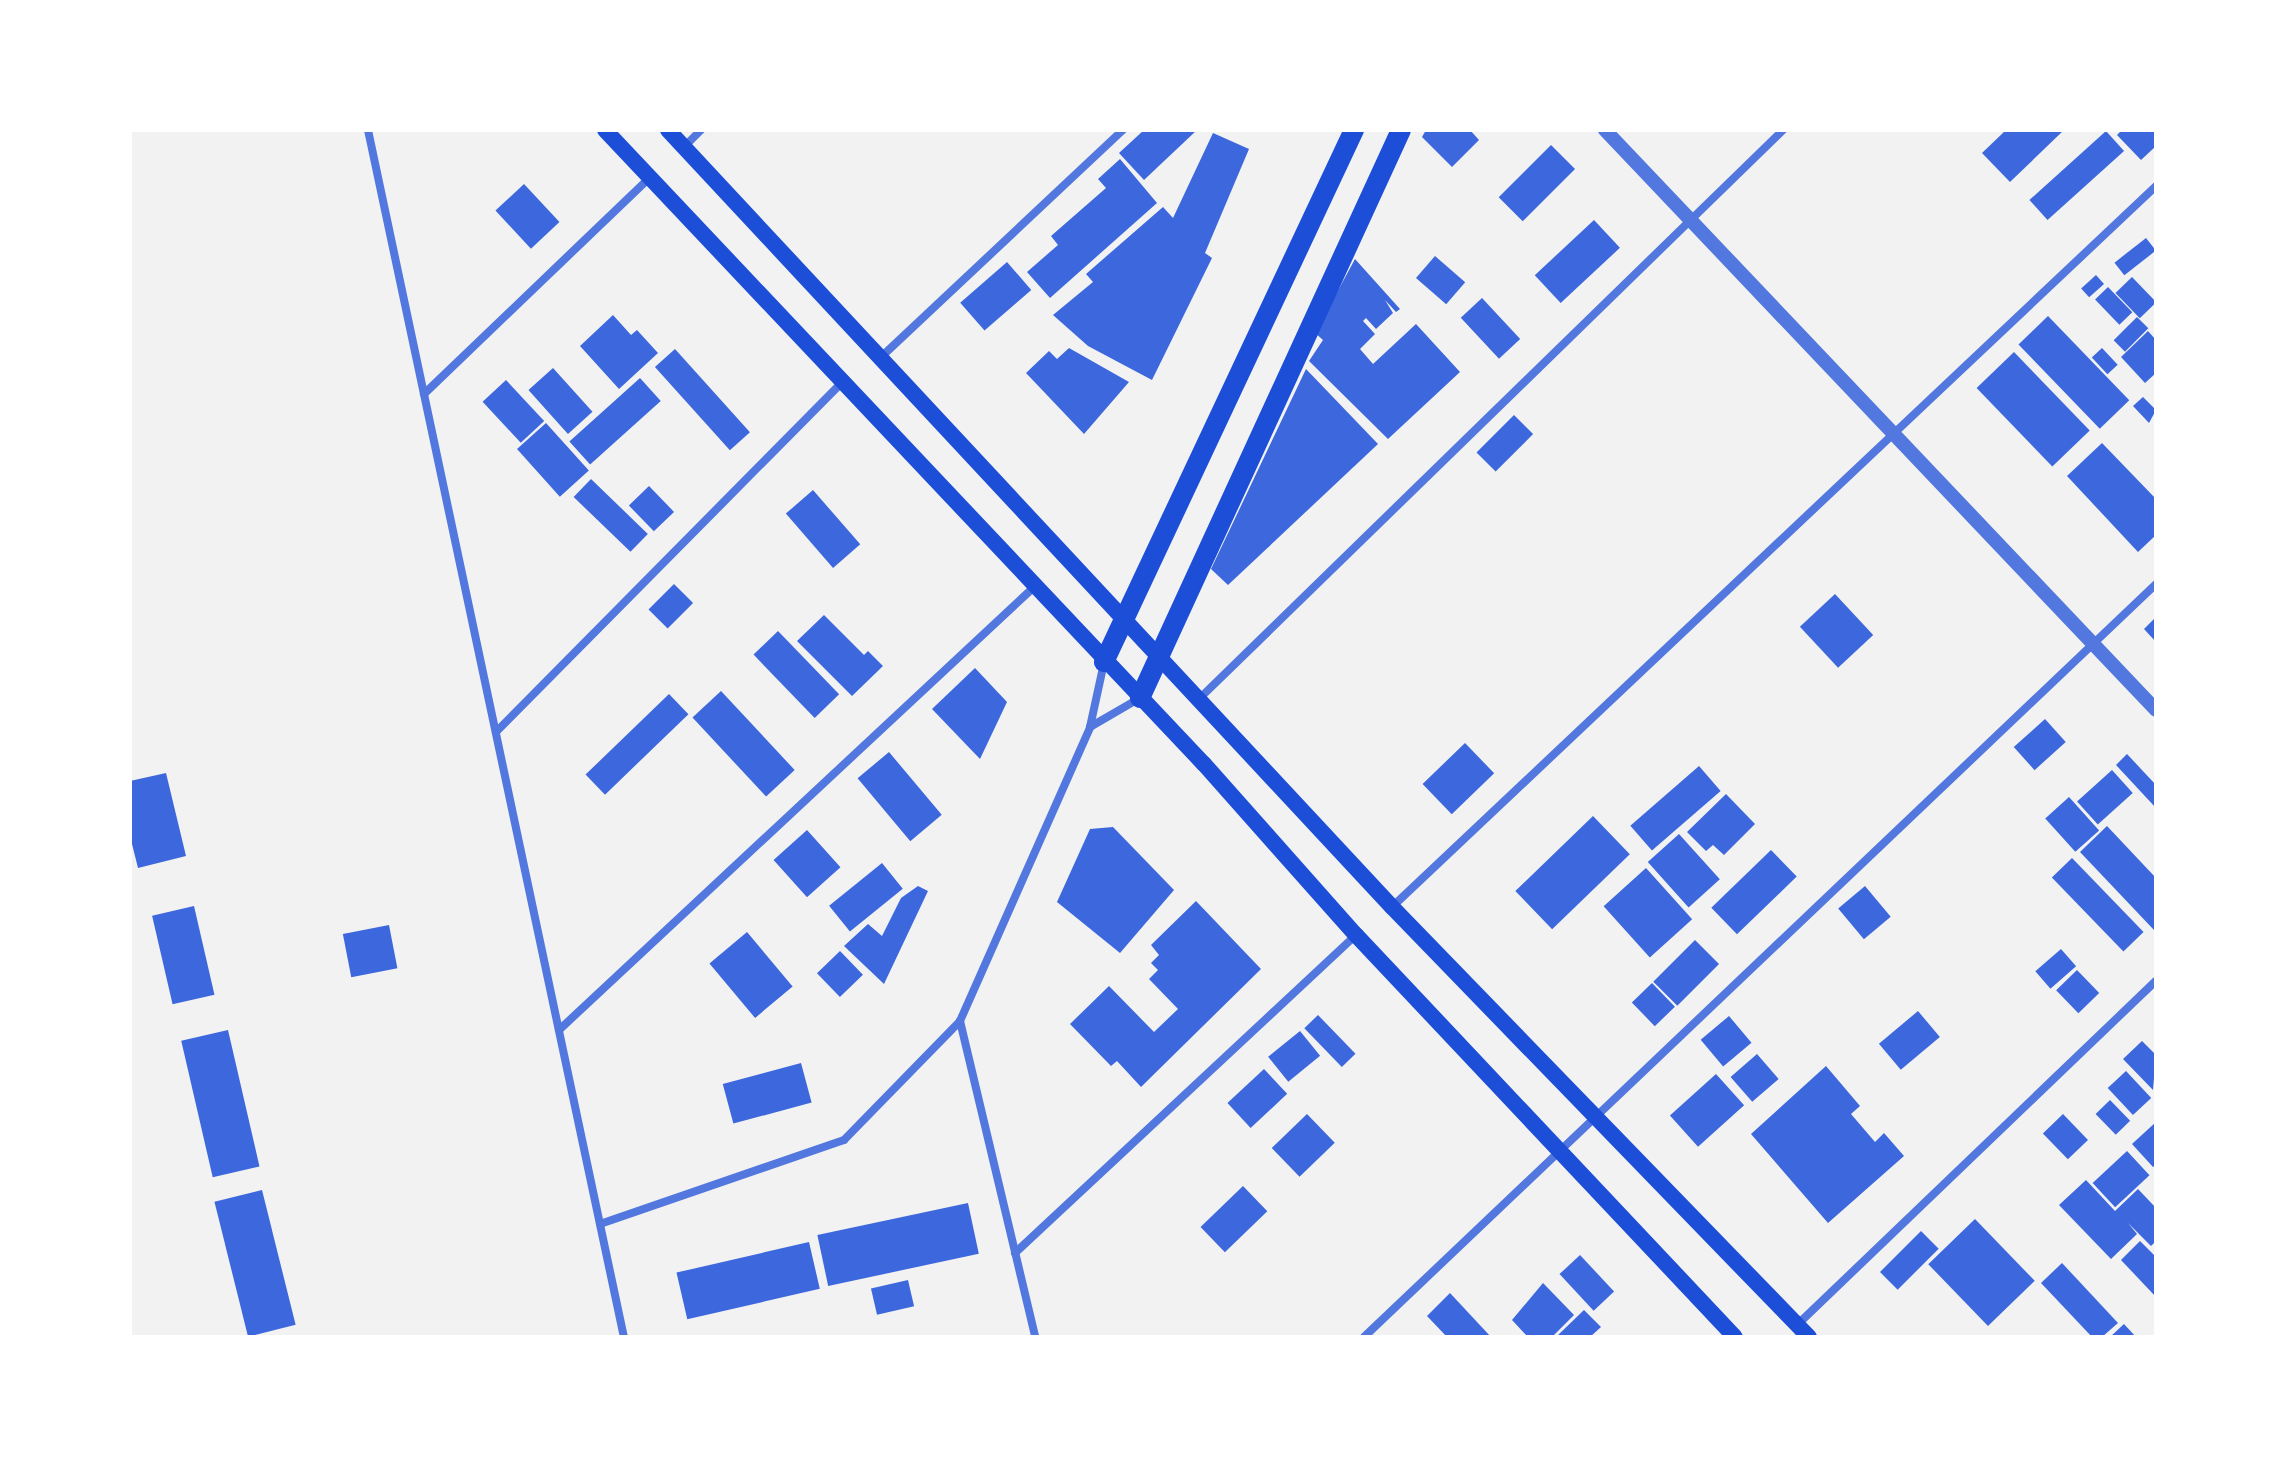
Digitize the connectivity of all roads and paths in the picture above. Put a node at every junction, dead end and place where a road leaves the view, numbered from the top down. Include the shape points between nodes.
1 (368, 130) edge
2 (605, 130) edge
3 (668, 130) edge
4 (701, 130) edge
5 (1123, 130) edge
6 (1354, 130) edge
7 (1401, 130) edge
8 (1605, 130) edge
9 (1783, 130) edge
10 (684, 147) junction
11 (649, 178) junction
12 (2156, 186) edge
13 (1691, 217) junction
14 (879, 359) junction
15 (843, 381) junction
16 (424, 394) junction
17 (1894, 429) junction
18 (2156, 584) edge
19 (1034, 587) junction
20 (1127, 619) junction
21 (2092, 644) junction
22 (1163, 657) junction
23 (1104, 662) junction
24 (1201, 697) junction
25 (1140, 698) junction
26 (2156, 710) edge
27 (1090, 727) junction
28 (496, 732) junction
29 (1392, 907) junction
30 (1356, 935) junction
31 (2156, 981) edge
32 (960, 1021) junction
33 (559, 1030) junction
34 (1595, 1118) junction
35 (1557, 1152) junction
36 (600, 1224) junction
37 (1015, 1253) junction
38 (1803, 1331) edge
39 (624, 1337) edge
40 (1035, 1337) edge
41 (1364, 1337) edge
42 (1735, 1337) edge

1 - 16 street
2 - 11 main road
3 - 10 main road
4 - 10 street
5 - 14 street
6 - 20 main road
7 - 22 main road
8 - 13 street
9 - 13 street
10 - 14 main road
11 - 15 main road
11 - 16 street
12 - 17 street
13 - 17 street
13 - 24 street
14 - 20 main road
15 - 19 main road
15 - 28 street
16 - 28 street
17 - 21 street
17 - 29 street
18 - 21 street
19 - 23 main road
19 - 33 street
20 - 22 main road
20 - 23 main road
21 - 26 street
21 - 34 street
22 - 24 main road
22 - 25 main road
23 - 25 main road
23 - 27 street
24 - 29 main road
25 - 27 street
25 - 30 main road
27 - 32 street
28 - 33 street
29 - 34 main road
30 - 35 main road
30 - 37 street
31 - 38 street
32 - 36 street via 844,1140
32 - 37 street
33 - 36 street
34 - 35 street
34 - 38 main road
35 - 41 street
35 - 42 main road
36 - 39 street
37 - 40 street

